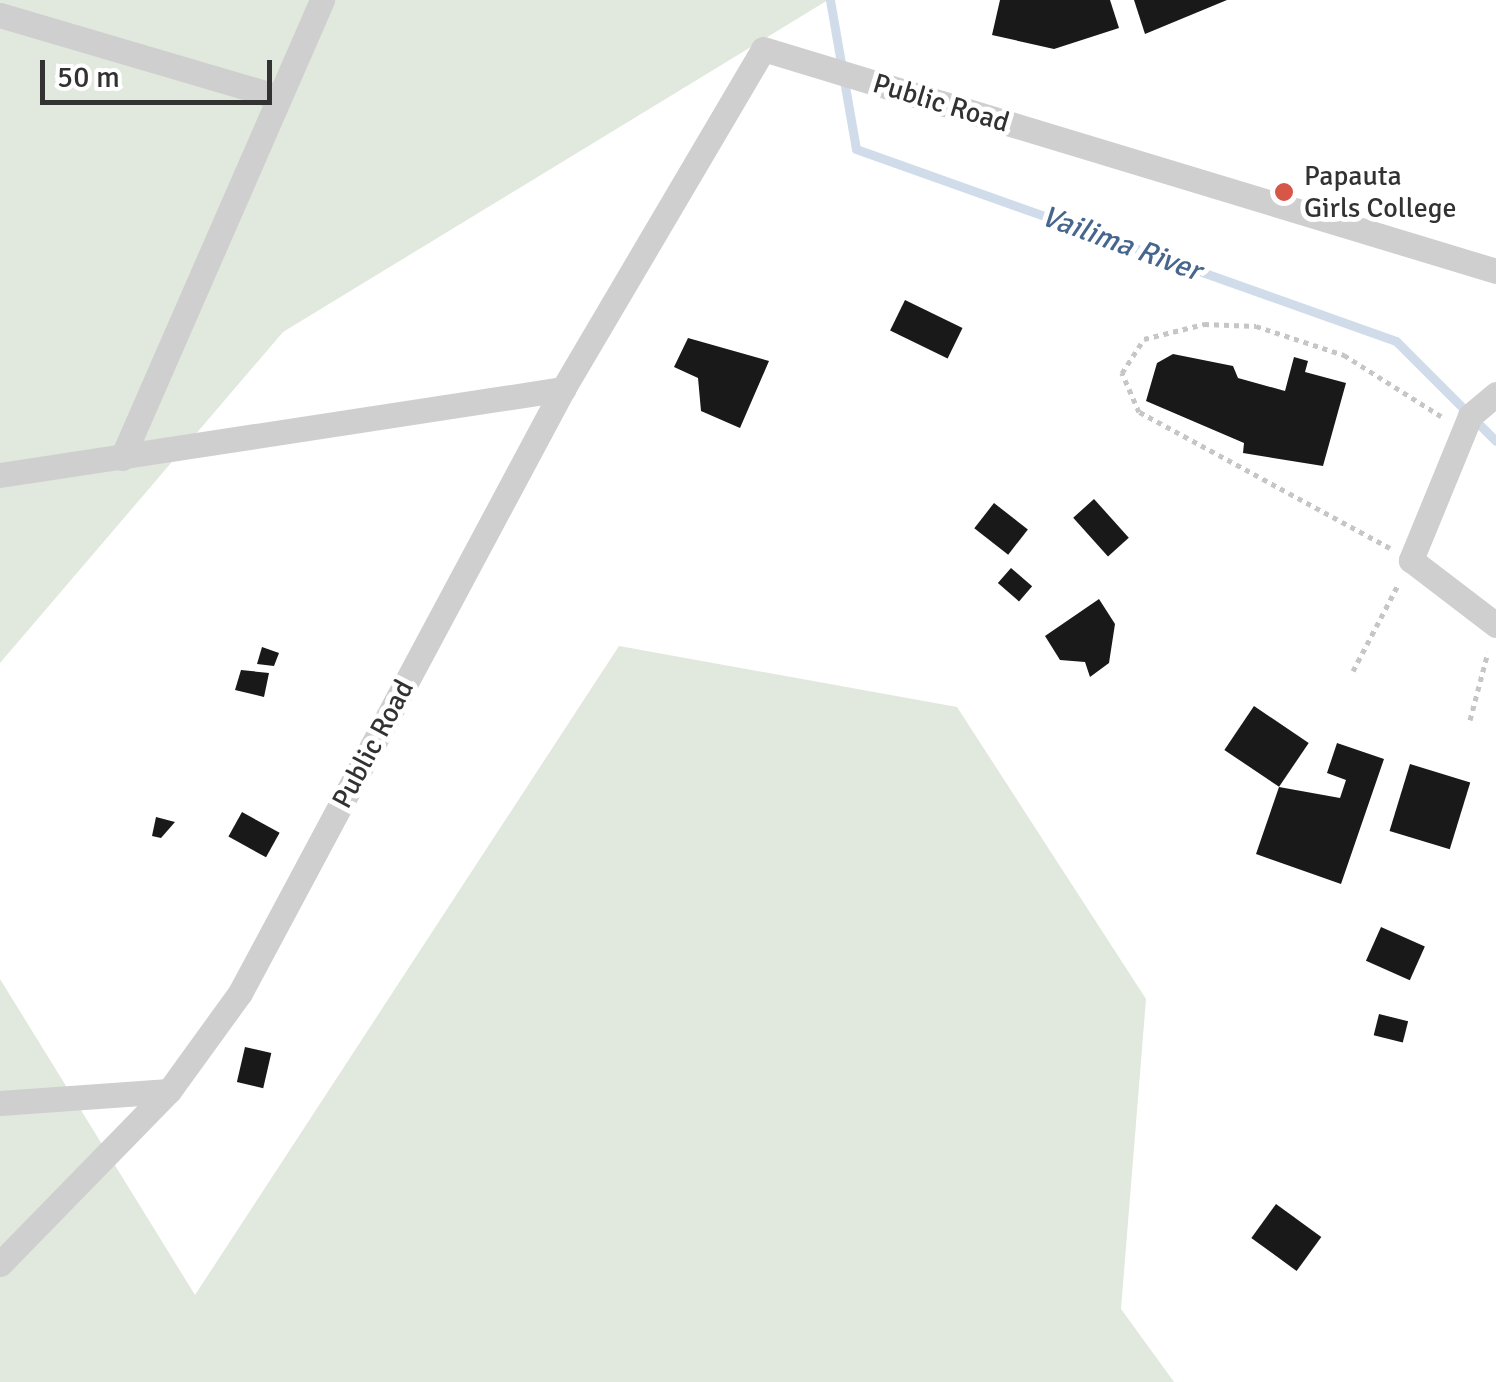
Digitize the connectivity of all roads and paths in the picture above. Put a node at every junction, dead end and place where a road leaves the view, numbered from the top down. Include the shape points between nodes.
1 (322, 0) edge
2 (0, 15) edge
3 (279, 97) junction
4 (1496, 272) edge
5 (563, 388) junction
6 (1496, 394) edge
7 (1465, 431) junction
8 (122, 458) junction
9 (0, 475) edge
10 (1411, 560) junction
11 (1496, 625) edge
12 (1353, 671) dead end
13 (1470, 720) dead end
14 (170, 1091) junction
15 (0, 1104) edge
16 (0, 1264) edge

1 - 3 street
2 - 3 street
3 - 8 street
4 - 5 street, Public Road via 763,49
5 - 8 street
5 - 14 street, Public Road via 240,994
6 - 7 street
7 - 10 street
7 - 10 path via 1344,355 1256,326 1204,324 1144,339 1122,373 1138,412
8 - 9 street
10 - 11 street
10 - 12 path
11 - 13 path
14 - 15 street
14 - 16 street, Public Road

